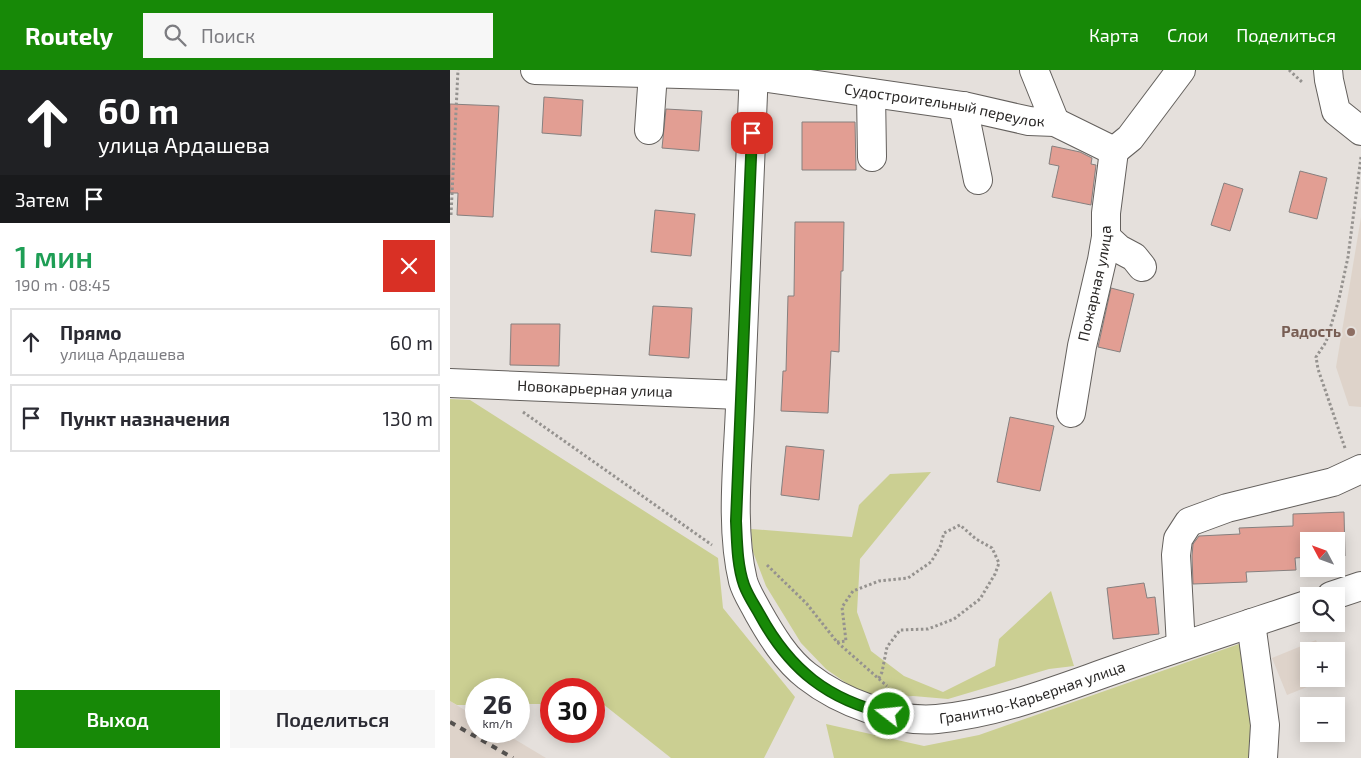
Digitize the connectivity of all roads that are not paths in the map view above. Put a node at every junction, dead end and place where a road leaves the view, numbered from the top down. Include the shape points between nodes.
1 (535, 70) edge
2 (1034, 70) edge
3 (1181, 70) edge
4 (1328, 70) edge
5 (653, 73) junction
6 (754, 73) edge
7 (871, 93) junction
8 (963, 106) junction
9 (1055, 122) junction
10 (649, 130) dead end
11 (1361, 131) edge
12 (1114, 151) junction
13 (872, 157) dead end
14 (978, 180) dead end
15 (1106, 237) junction
16 (1142, 268) dead end
17 (450, 383) edge
18 (740, 395) junction
19 (1071, 413) dead end
20 (1357, 471) edge
21 (1361, 586) edge
22 (1345, 591) edge
23 (1300, 607) edge
24 (1251, 623) junction
25 (1181, 646) junction
26 (1263, 758) edge

1 - 5 street, Судостроительный переулок
2 - 9 street
3 - 12 street via 1130,138
4 - 11 street via 1336,111
5 - 6 street, Судостроительный переулок
5 - 10 street
6 - 7 street, Судостроительный переулок
6 - 18 street
7 - 8 street, Судостроительный переулок
7 - 13 street
8 - 9 street, Судостроительный переулок
8 - 14 street
9 - 12 street, Судостроительный переулок
12 - 15 street, Пожарная улица
15 - 16 street via 1118,249 1134,257
15 - 19 street, Пожарная улица
17 - 18 street, Новокарьерная улица
18 - 25 street, Гранитно-Карьерная улица via 736,521 740,565 764,622 783,652 806,675 833,694 872,710 905,718 934,720 1020,703
20 - 25 street via 1333,482 1227,508 1189,522 1178,539 1176,555
21 - 22 street
23 - 24 street, Гранитно-Карьерная улица
24 - 25 street, Гранитно-Карьерная улица
24 - 26 street via 1265,725

